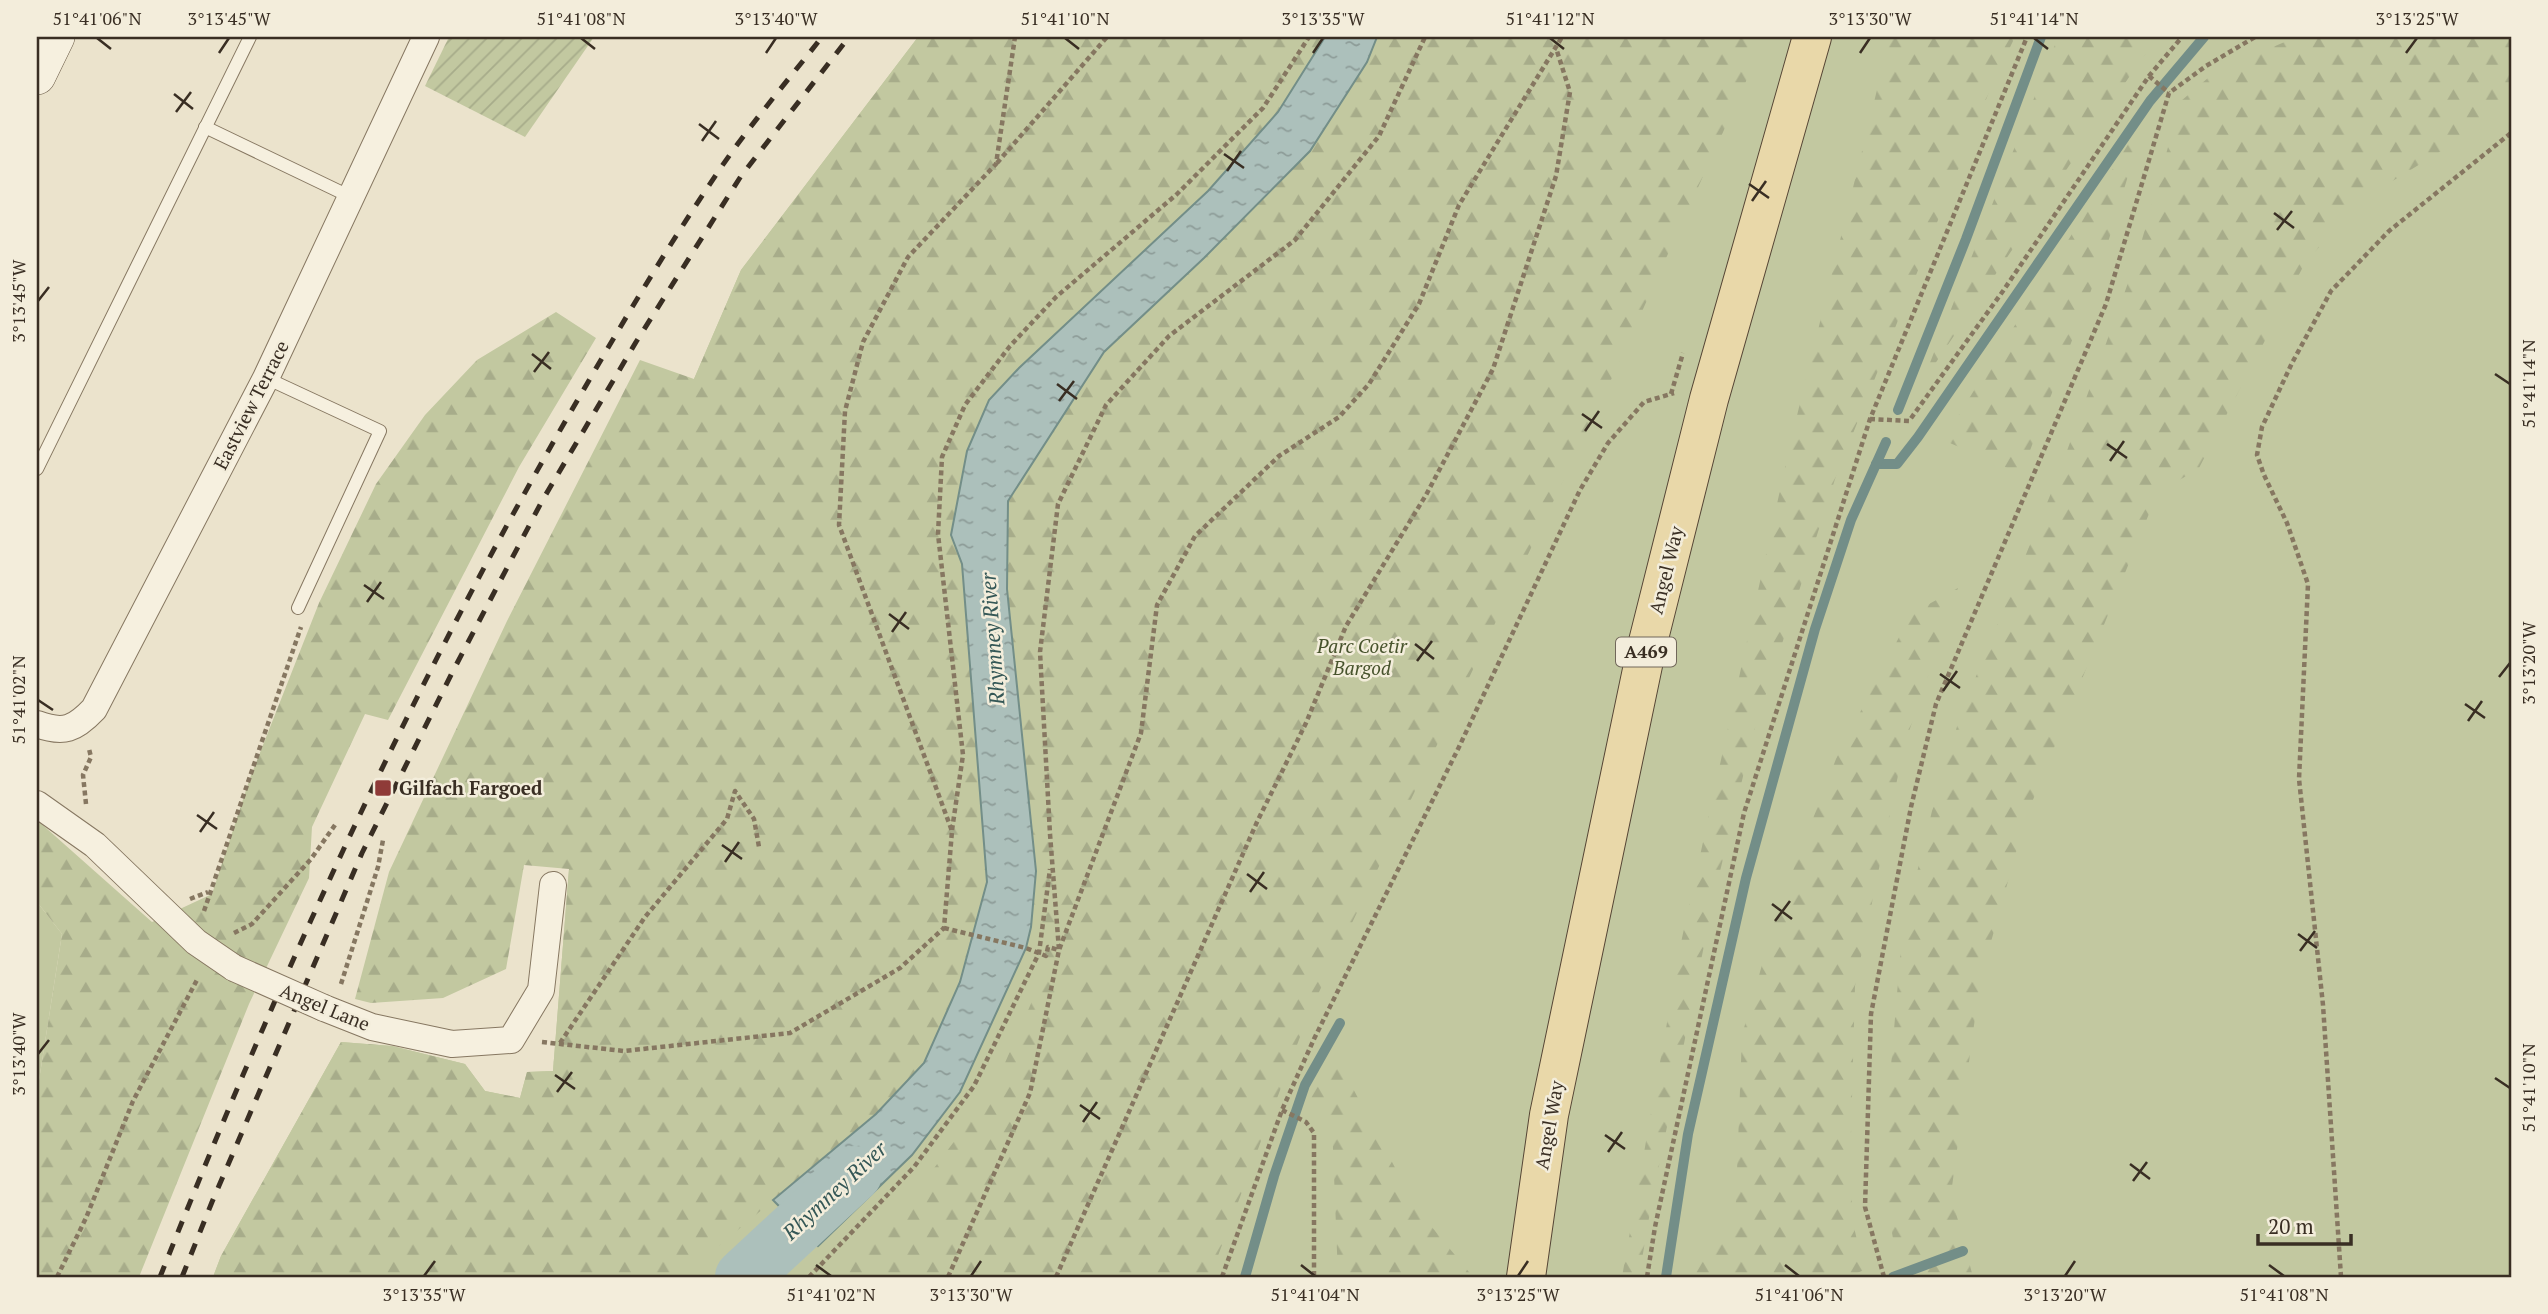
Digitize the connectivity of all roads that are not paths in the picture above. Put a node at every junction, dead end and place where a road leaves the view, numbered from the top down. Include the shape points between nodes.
1 (56, 37) edge
2 (250, 37) edge
3 (426, 37) edge
4 (1812, 37) edge
5 (37, 76) edge
6 (205, 127) junction
7 (351, 197) junction
8 (266, 378) junction
9 (37, 469) edge
10 (298, 608) road end
11 (37, 724) edge
12 (37, 804) edge
13 (553, 885) dead end
14 (1525, 1277) edge

1 - 5 street
2 - 6 lane
3 - 7 street, Eastview Terrace
4 - 14 main road, Angel Way / A469 via 1709,399 1647,646 1549,1115
6 - 7 lane
6 - 9 lane
7 - 8 street, Eastview Terrace
8 - 10 lane via 380,431
8 - 11 street, Eastview Terrace via 94,709 78,726 52,730
12 - 13 street, Angel Lane, bridge via 89,841 223,961 372,1027 452,1044 511,1040 541,990

